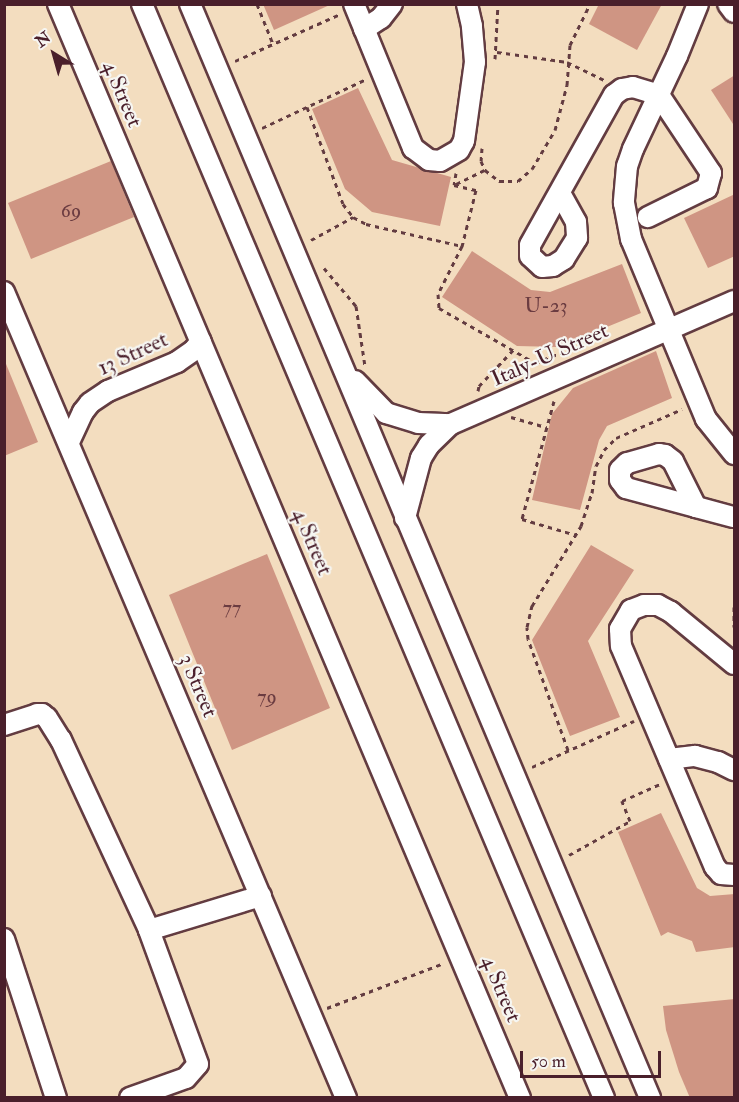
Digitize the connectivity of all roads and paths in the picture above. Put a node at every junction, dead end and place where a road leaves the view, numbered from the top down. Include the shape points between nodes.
1 (58, 4) edge
2 (142, 4) edge
3 (190, 4) edge
4 (257, 4) edge
5 (392, 4) edge
6 (467, 4) edge
7 (498, 4) edge
8 (590, 4) edge
9 (698, 4) edge
10 (728, 4) edge
11 (354, 6) edge
12 (735, 12) edge
13 (364, 28) junction
14 (273, 44) junction
15 (231, 52) dead end
16 (496, 52) junction
17 (495, 62) dead end
18 (567, 62) junction
19 (381, 72) junction
20 (622, 89) junction
21 (659, 95) junction
22 (307, 107) junction
23 (267, 138) dead end
24 (483, 139) dead end
25 (459, 150) junction
26 (485, 170) junction
27 (454, 185) junction
28 (560, 193) dead end
29 (353, 217) junction
30 (648, 217) dead end
31 (306, 230) dead end
32 (311, 240) junction
33 (462, 246) junction
34 (316, 250) dead end
35 (320, 260) dead end
36 (4, 292) edge
37 (735, 300) edge
38 (669, 329) junction
39 (201, 341) junction
40 (579, 345) dead end
41 (513, 350) junction
42 (535, 363) junction
43 (342, 366) junction
44 (366, 367) dead end
45 (560, 377) junction
46 (477, 398) dead end
47 (681, 399) dead end
48 (684, 408) junction
49 (505, 414) dead end
50 (689, 416) dead end
51 (451, 424) junction
52 (547, 427) junction
53 (69, 442) junction
54 (735, 454) edge
55 (696, 507) dead end
56 (735, 517) edge
57 (405, 518) junction
58 (576, 535) junction
59 (735, 606) edge
60 (735, 627) edge
61 (735, 664) edge
62 (650, 714) junction
63 (4, 725) edge
64 (568, 750) junction
65 (673, 768) junction
66 (735, 770) edge
67 (536, 778) dead end
68 (573, 864) dead end
69 (735, 875) edge
70 (261, 896) junction
71 (149, 930) junction
72 (4, 939) edge
73 (461, 957) junction
74 (13, 990) edge
75 (311, 1014) junction
76 (56, 1098) edge
77 (130, 1098) edge
78 (346, 1098) edge
79 (520, 1098) edge
80 (604, 1098) edge
81 (651, 1098) edge

1 - 39 street, 4 Street
2 - 80 street
3 - 43 street
4 - 14 path
5 - 13 street via 381,18
6 - 25 street via 475,62 464,141
7 - 16 path
8 - 18 path via 570,45
9 - 21 street
10 - 12 street
11 - 13 street
11 - 14 path
13 - 19 street
14 - 15 path via 235,61
16 - 17 path
16 - 18 path
18 - 20 path
18 - 26 path via 567,85 559,119 545,150 526,177 509,183 491,177
19 - 22 path
19 - 25 street via 419,155 440,161
20 - 21 street via 633,87
20 - 28 street via 614,95
21 - 30 street via 710,168 711,178 702,190
21 - 38 street via 627,166 624,203 631,239
22 - 23 path via 262,128
22 - 29 path via 344,204
24 - 26 path via 481,161
25 - 27 path
26 - 27 path
27 - 33 path via 476,190
29 - 32 path
29 - 33 path via 366,224
31 - 32 path
32 - 34 path
33 - 41 path via 438,294 439,308
35 - 44 path via 324,270 356,306
36 - 53 street, 3 Street
37 - 38 street, Italy-U Street
38 - 45 street, Italy-U Street
38 - 54 street via 706,419
39 - 53 street, 13 Street via 177,362 95,399 82,412
39 - 73 street, 4 Street
40 - 42 path
41 - 42 path
41 - 46 path via 479,386
42 - 45 path
43 - 51 street, Italy-U Street via 386,413 418,423
43 - 57 street
45 - 51 street, Italy-U Street
45 - 52 path
47 - 48 path
48 - 50 path
48 - 58 path via 609,443 596,466 587,510
49 - 52 path
51 - 57 street, Italy-U Street via 421,458
52 - 58 path via 522,519
53 - 70 street, 3 Street
55 - 56 street
57 - 81 street
58 - 64 path via 537,596 527,627 531,649
59 - 60 path
61 - 62 street via 665,608 651,604 631,610 622,622 619,637
62 - 64 path
62 - 65 street
63 - 71 street via 34,714 47,718 61,740
64 - 67 path via 532,767
65 - 66 street via 695,756
65 - 68 path via 622,801 630,821 569,855
65 - 69 street via 715,867 722,874
70 - 71 street
70 - 75 street, 3 Street
71 - 77 street via 198,1064 186,1078
72 - 74 street
73 - 75 path
73 - 79 street, 4 Street
74 - 76 street
75 - 78 street, 3 Street

